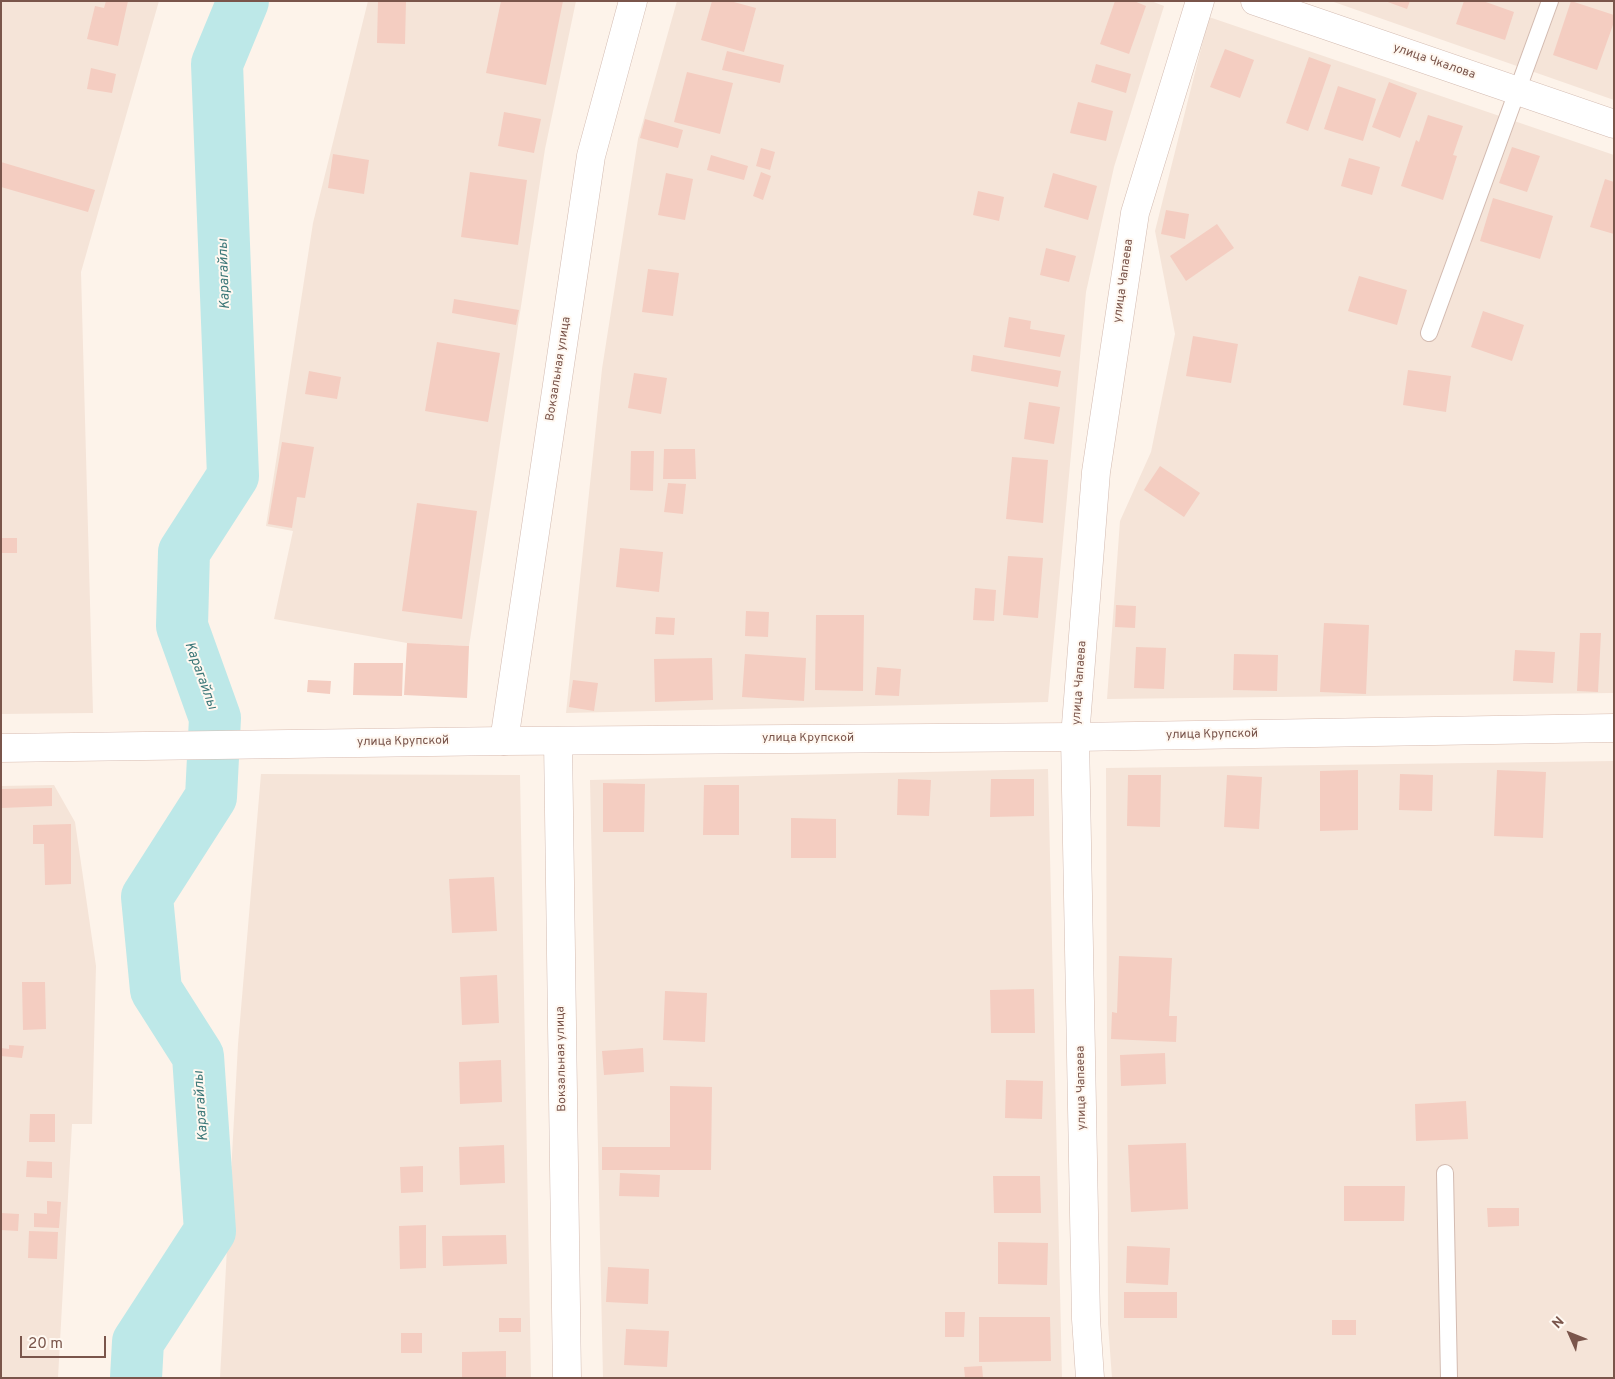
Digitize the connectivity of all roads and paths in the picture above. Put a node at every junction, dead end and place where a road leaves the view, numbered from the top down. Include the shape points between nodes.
1 (633, 1) edge
2 (1200, 1) edge
3 (1255, 1) edge
4 (1550, 1) edge
5 (1518, 91) junction
6 (1614, 124) edge
7 (1429, 333) dead end
8 (1614, 728) edge
9 (1075, 737) junction
10 (504, 740) junction
11 (558, 741) junction
12 (1, 748) edge
13 (1445, 1173) dead end
14 (567, 1378) edge
15 (1090, 1378) edge
16 (1449, 1378) edge

1 - 10 street, Вокзальная улица via 591,156
2 - 9 street, улица Чапаева via 1135,213 1096,472
3 - 5 street, улица Чкалова
4 - 5 lane
5 - 6 street, улица Чкалова
5 - 7 lane
8 - 9 street, улица Крупской
9 - 11 street, улица Крупской
9 - 15 street, улица Чапаева
10 - 11 street, улица Крупской
10 - 12 street, улица Крупской
11 - 14 street, Вокзальная улица
13 - 16 lane

